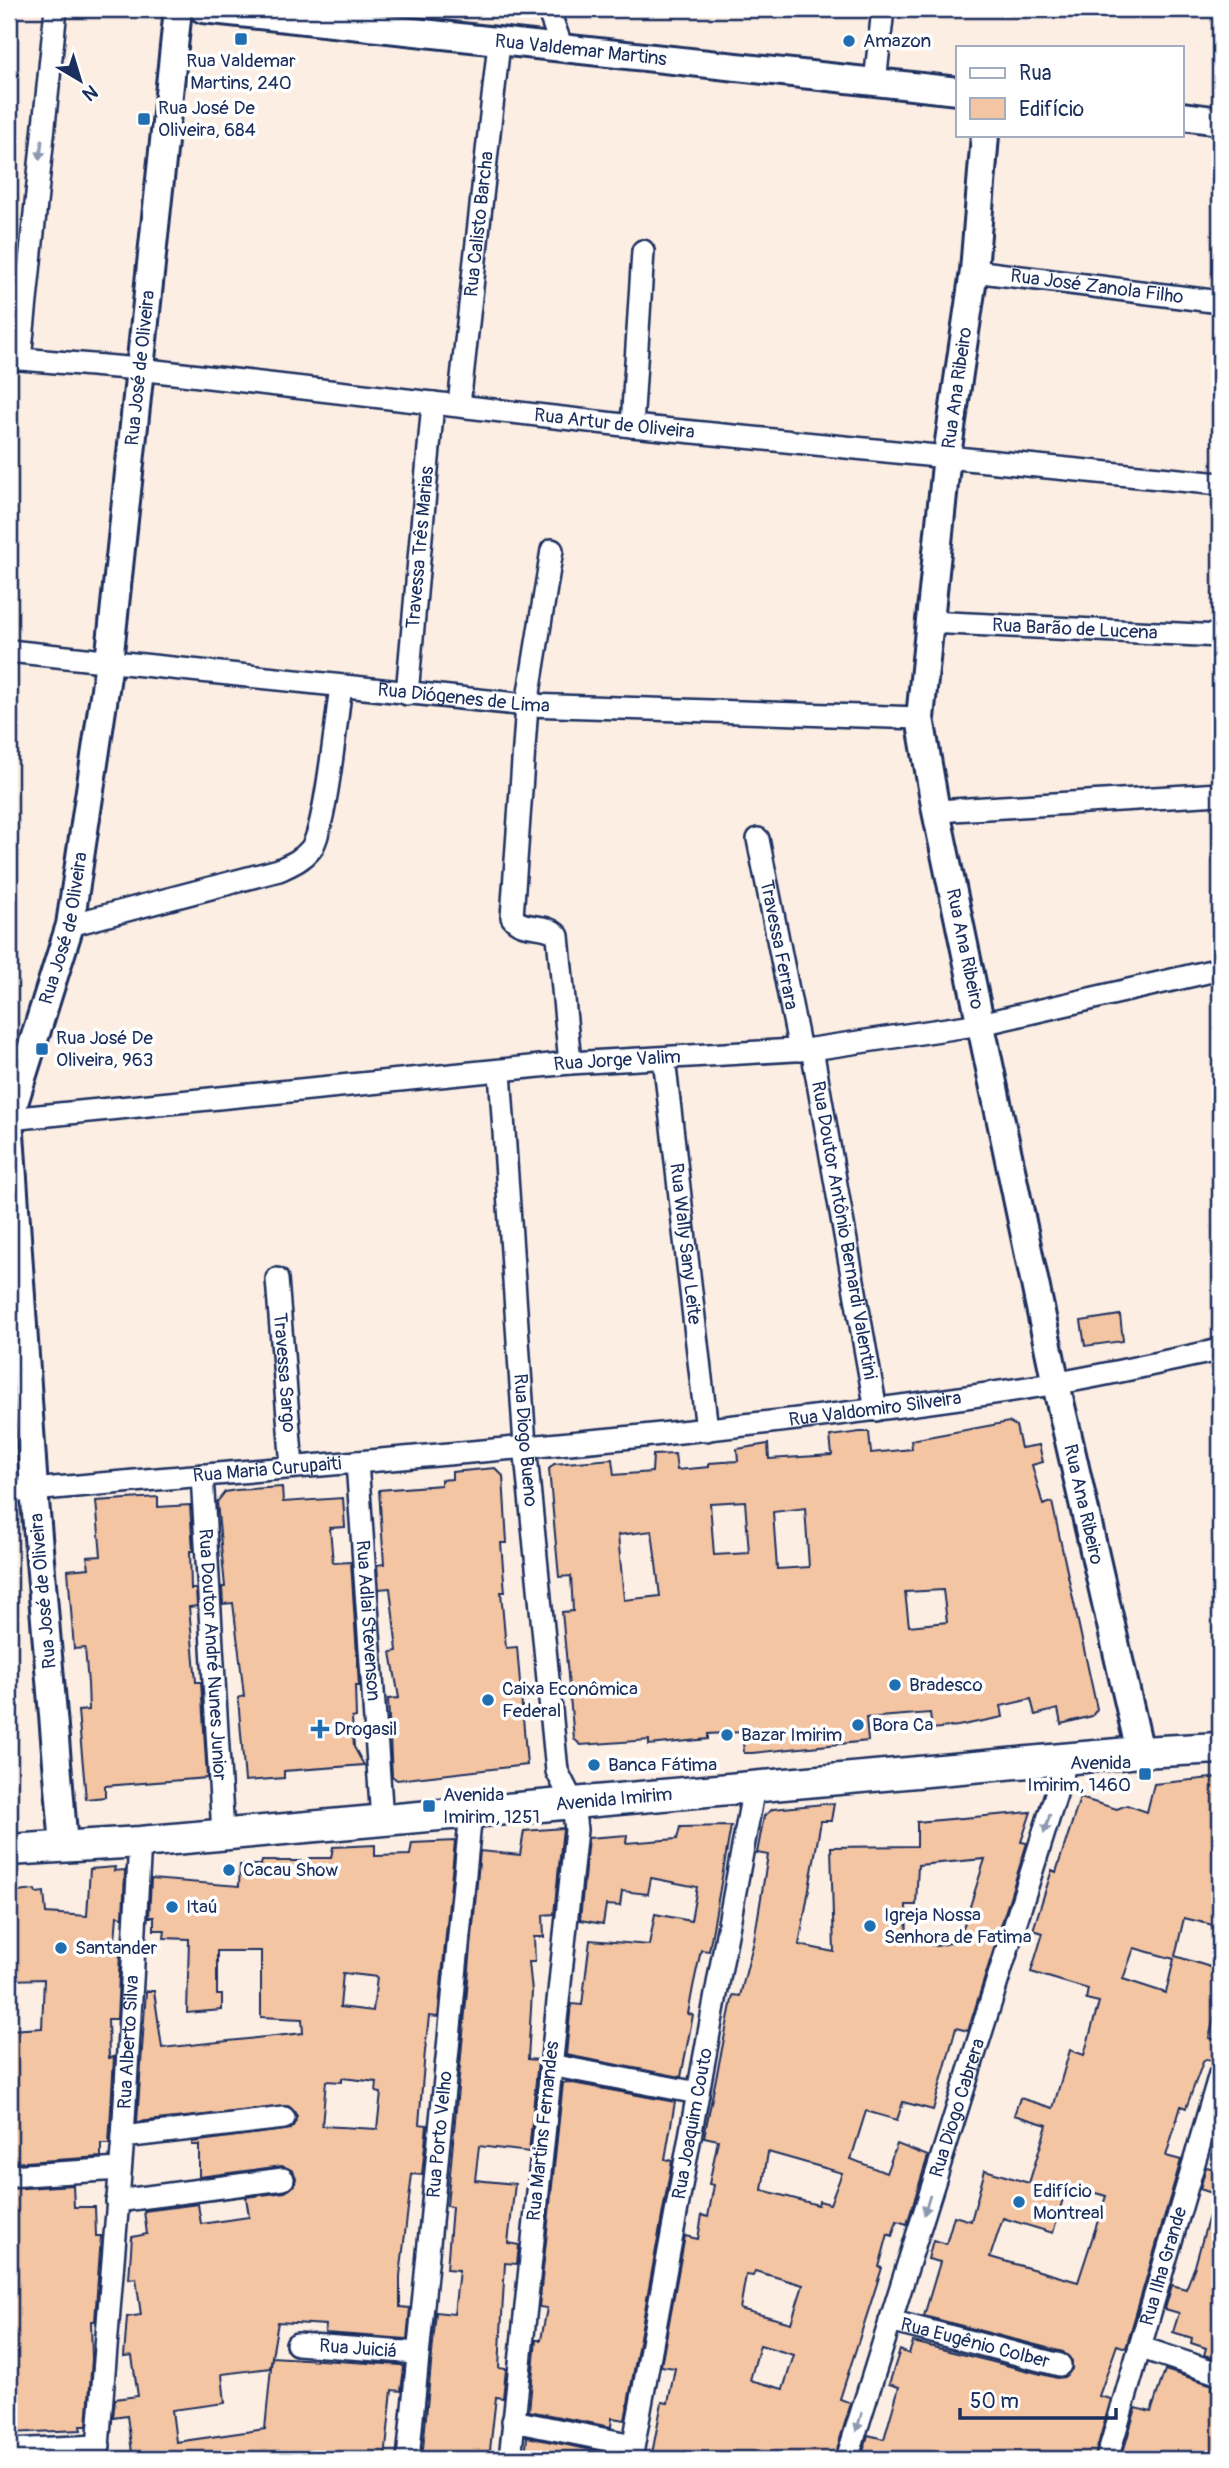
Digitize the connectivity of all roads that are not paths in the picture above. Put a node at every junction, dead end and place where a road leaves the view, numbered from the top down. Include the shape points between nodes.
1 (56, 9) edge
2 (178, 9) edge
3 (203, 9) edge
4 (548, 9) edge
5 (883, 9) edge
6 (375, 18) edge
7 (499, 43) junction
8 (562, 48) junction
9 (875, 83) junction
10 (956, 91) edge
11 (1184, 116) edge
12 (1220, 121) edge
13 (985, 136) edge
14 (643, 251) dead end
15 (974, 271) junction
16 (1220, 302) edge
17 (15, 358) edge
18 (139, 369) junction
19 (433, 403) junction
20 (459, 405) junction
21 (632, 426) junction
22 (947, 455) junction
23 (1220, 484) edge
24 (552, 550) dead end
25 (928, 622) junction
26 (1220, 636) edge
27 (9, 651) edge
28 (109, 663) junction
29 (341, 687) junction
30 (407, 694) junction
31 (527, 705) junction
32 (920, 718) junction
33 (1220, 794) edge
34 (936, 811) junction
35 (758, 839) dead end
36 (70, 925) junction
37 (1220, 969) edge
38 (981, 1024) junction
39 (806, 1050) junction
40 (664, 1058) junction
41 (570, 1063) junction
42 (500, 1072) junction
43 (9, 1119) edge
44 (277, 1279) dead end
45 (1220, 1349) edge
46 (1056, 1384) junction
47 (876, 1410) junction
48 (707, 1430) junction
49 (525, 1446) junction
50 (357, 1462) junction
51 (292, 1467) junction
52 (202, 1475) junction
53 (21, 1491) edge
54 (1220, 1748) edge
55 (1140, 1752) junction
56 (1067, 1759) junction
57 (754, 1787) junction
58 (573, 1803) junction
59 (471, 1812) junction
60 (382, 1820) junction
61 (223, 1834) junction
62 (140, 1842) junction
63 (64, 1846) junction
64 (9, 1850) edge
65 (550, 2065) junction
66 (1220, 2074) edge
67 (698, 2093) junction
68 (284, 2118) dead end
69 (123, 2137) junction
70 (120, 2169) junction
71 (9, 2176) edge
72 (283, 2179) dead end
73 (117, 2201) junction
74 (890, 2321) junction
75 (297, 2344) dead end
76 (1142, 2348) junction
77 (418, 2353) junction
78 (1059, 2365) dead end
79 (1220, 2374) edge
80 (513, 2421) junction
81 (9, 2450) edge
82 (632, 2452) edge
83 (98, 2453) edge
84 (408, 2459) edge
85 (510, 2459) edge
86 (848, 2459) edge
87 (1107, 2459) edge

1 -> 17 street
2 - 18 street, Rua José de Oliveira
3 - 6 street, Rua Valdemar Martins
4 - 8 street
5 - 9 street
6 - 7 street, Rua Valdemar Martins
7 - 8 street, Rua Valdemar Martins
7 - 20 street, Rua Calisto Barcha
8 - 9 street, Rua Valdemar Martins
9 - 10 street, Rua Valdemar Martins
11 - 12 street
13 - 15 street, Rua Ana Ribeiro
14 - 21 street
15 - 16 street, Rua José Zanola Filho
15 - 22 street, Rua Ana Ribeiro
17 - 18 street, Rua Artur de Oliveira
18 - 19 street, Rua Artur de Oliveira
18 - 28 street, Rua José de Oliveira
19 - 20 street, Rua Artur de Oliveira
19 - 30 street, Travessa Três Marias
20 - 21 street, Rua Artur de Oliveira
21 - 22 street, Rua Artur de Oliveira
22 - 23 street, Rua Artur de Oliveira
22 - 25 street, Rua Ana Ribeiro
24 - 31 street
25 - 26 street, Rua Barão de Lucena
25 - 32 street, Rua Ana Ribeiro
27 - 28 street, Rua Diógenes de Lima
28 - 29 street, Rua Diógenes de Lima
28 - 36 street, Rua José de Oliveira
29 - 30 street, Rua Diógenes de Lima
29 - 36 street via 321,824 312,847 299,861
30 - 31 street, Rua Diógenes de Lima
31 - 32 street, Rua Diógenes de Lima
31 - 41 street via 512,917 519,924 550,929 558,936
32 - 34 street, Rua Ana Ribeiro
33 - 34 street
34 - 38 street, Rua Ana Ribeiro
35 - 39 street, Travessa Ferrara
36 - 43 street, Rua José de Oliveira
37 - 38 street, Rua Jorge Valim
38 - 39 street, Rua Jorge Valim
38 - 46 street, Rua Ana Ribeiro
39 - 40 street, Rua Jorge Valim
39 - 47 street, Rua Doutor Antônio Bernardi Valentini
40 - 41 street, Rua Jorge Valim
40 - 48 street, Rua Wally Sany Leite
41 - 42 street, Rua Jorge Valim
42 - 43 street, Rua Jorge Valim
42 - 49 street, Rua Diogo Bueno
43 - 53 street, Rua José de Oliveira
44 - 51 street, Travessa Sargo
45 - 46 street, Rua Valdomiro Silveira
46 - 47 street, Rua Valdomiro Silveira
46 - 55 street, Rua Ana Ribeiro
47 - 48 street, Rua Valdomiro Silveira
48 - 49 street, Rua Valdomiro Silveira
49 - 50 street, Rua Maria Curupaiti
49 - 58 street, Rua Diogo Bueno via 557,1771
50 - 51 street, Rua Maria Curupaiti
50 - 60 street, Rua Adlai Stevenson
51 - 52 street, Rua Maria Curupaiti
52 - 53 street, Rua Maria Curupaiti
52 - 61 street, Rua Doutor André Nunes Junior
53 - 63 street, Rua José de Oliveira
54 - 55 main road, Avenida Imirim
55 - 56 main road, Avenida Imirim
56 - 57 main road, Avenida Imirim
56 -> 74 street, Rua Diogo Cabrera
57 - 58 main road, Avenida Imirim
57 - 67 street, Rua Joaquim Couto
58 - 59 main road, Avenida Imirim
58 - 65 street, Rua Martins Fernandes via 576,1830
59 - 60 main road, Avenida Imirim
59 - 77 street, Rua Porto Velho
60 - 61 main road, Avenida Imirim
61 - 62 main road, Avenida Imirim
62 - 63 main road, Avenida Imirim
62 - 69 street, Rua Alberto Silva
63 - 64 main road, Avenida Imirim
65 - 67 street
65 - 80 street, Rua Martins Fernandes
66 - 76 street, Rua Ilha Grande
67 - 82 street, Rua Joaquim Couto
68 - 69 street
69 - 70 street, Rua Alberto Silva
70 - 71 street
70 - 73 street, Rua Alberto Silva
72 - 73 street
73 - 83 street, Rua Alberto Silva
74 - 78 street, Rua Eugênio Colber
74 -> 86 street, Rua Diogo Cabrera
75 - 77 street, Rua Juiciá
76 - 79 street
76 - 87 street, Rua Ilha Grande
77 - 84 street, Rua Porto Velho
80 - 82 street
80 - 85 street, Rua Martins Fernandes
81 - 83 street

